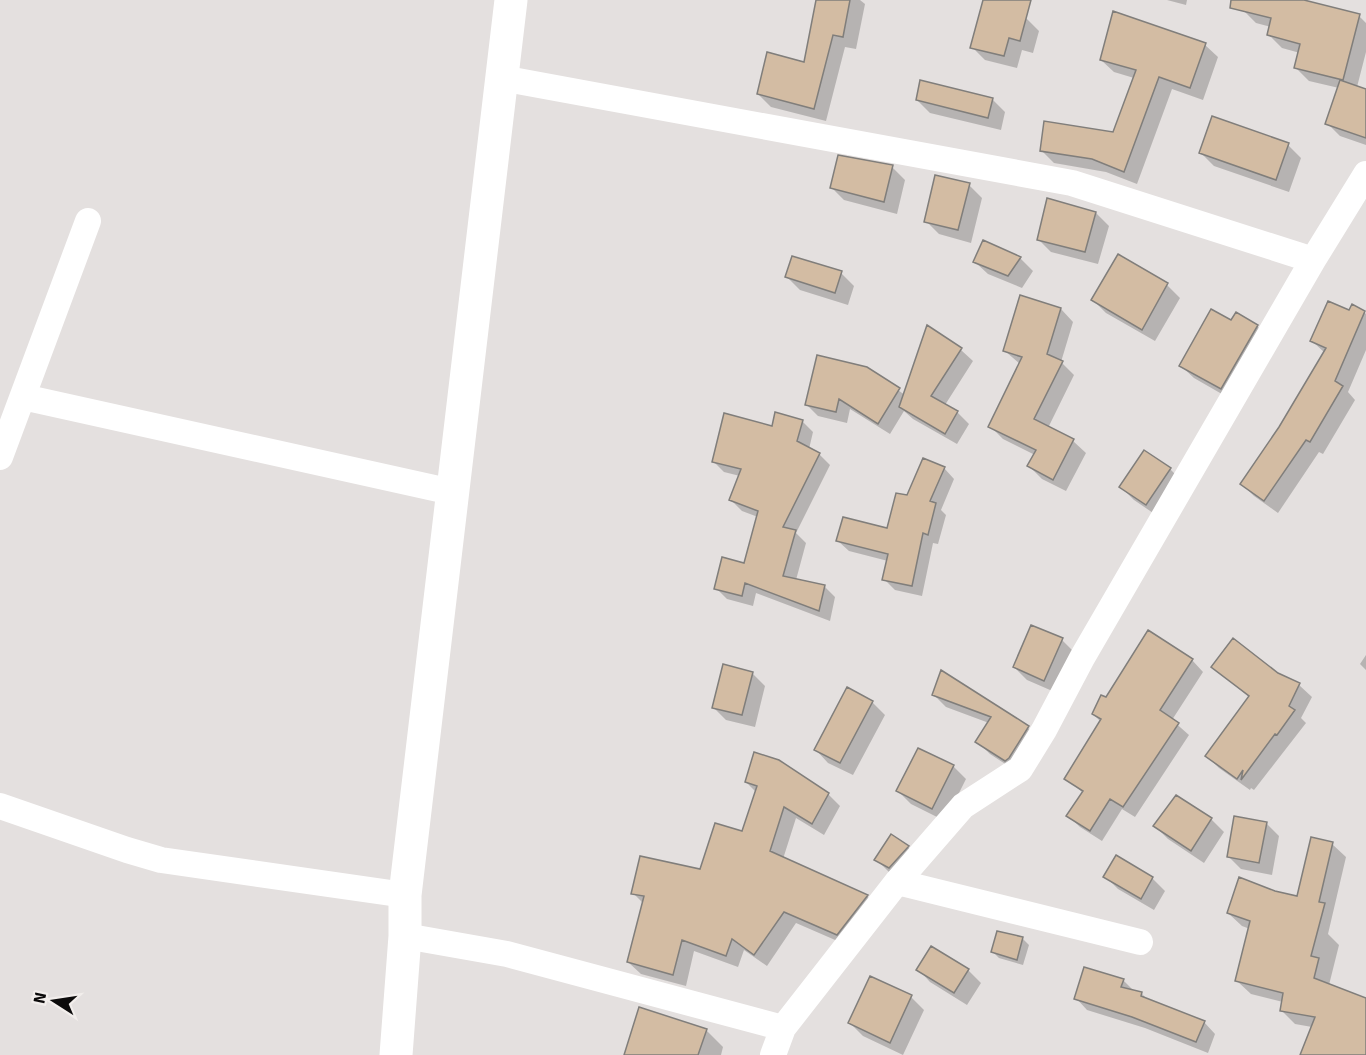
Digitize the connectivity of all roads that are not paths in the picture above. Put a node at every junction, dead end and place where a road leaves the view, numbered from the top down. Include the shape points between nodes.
1 (511, 0) edge
2 (501, 78) junction
3 (1366, 174) edge
4 (88, 221) dead end
5 (1313, 260) junction
6 (23, 397) junction
7 (0, 458) edge
8 (452, 492) junction
9 (0, 806) edge
10 (897, 882) junction
11 (405, 896) junction
12 (405, 936) junction
13 (1140, 942) dead end
14 (783, 1028) junction
15 (396, 1055) edge
16 (773, 1055) edge

1 - 2 main road
2 - 5 street via 1072,183
2 - 8 main road
3 - 5 street
4 - 6 street
5 - 10 street via 1020,769 963,806
6 - 7 street
6 - 8 street
8 - 11 main road
9 - 11 street via 161,860
10 - 13 street
10 - 14 street
11 - 12 main road
12 - 14 street via 507,954
12 - 15 main road
14 - 16 street

